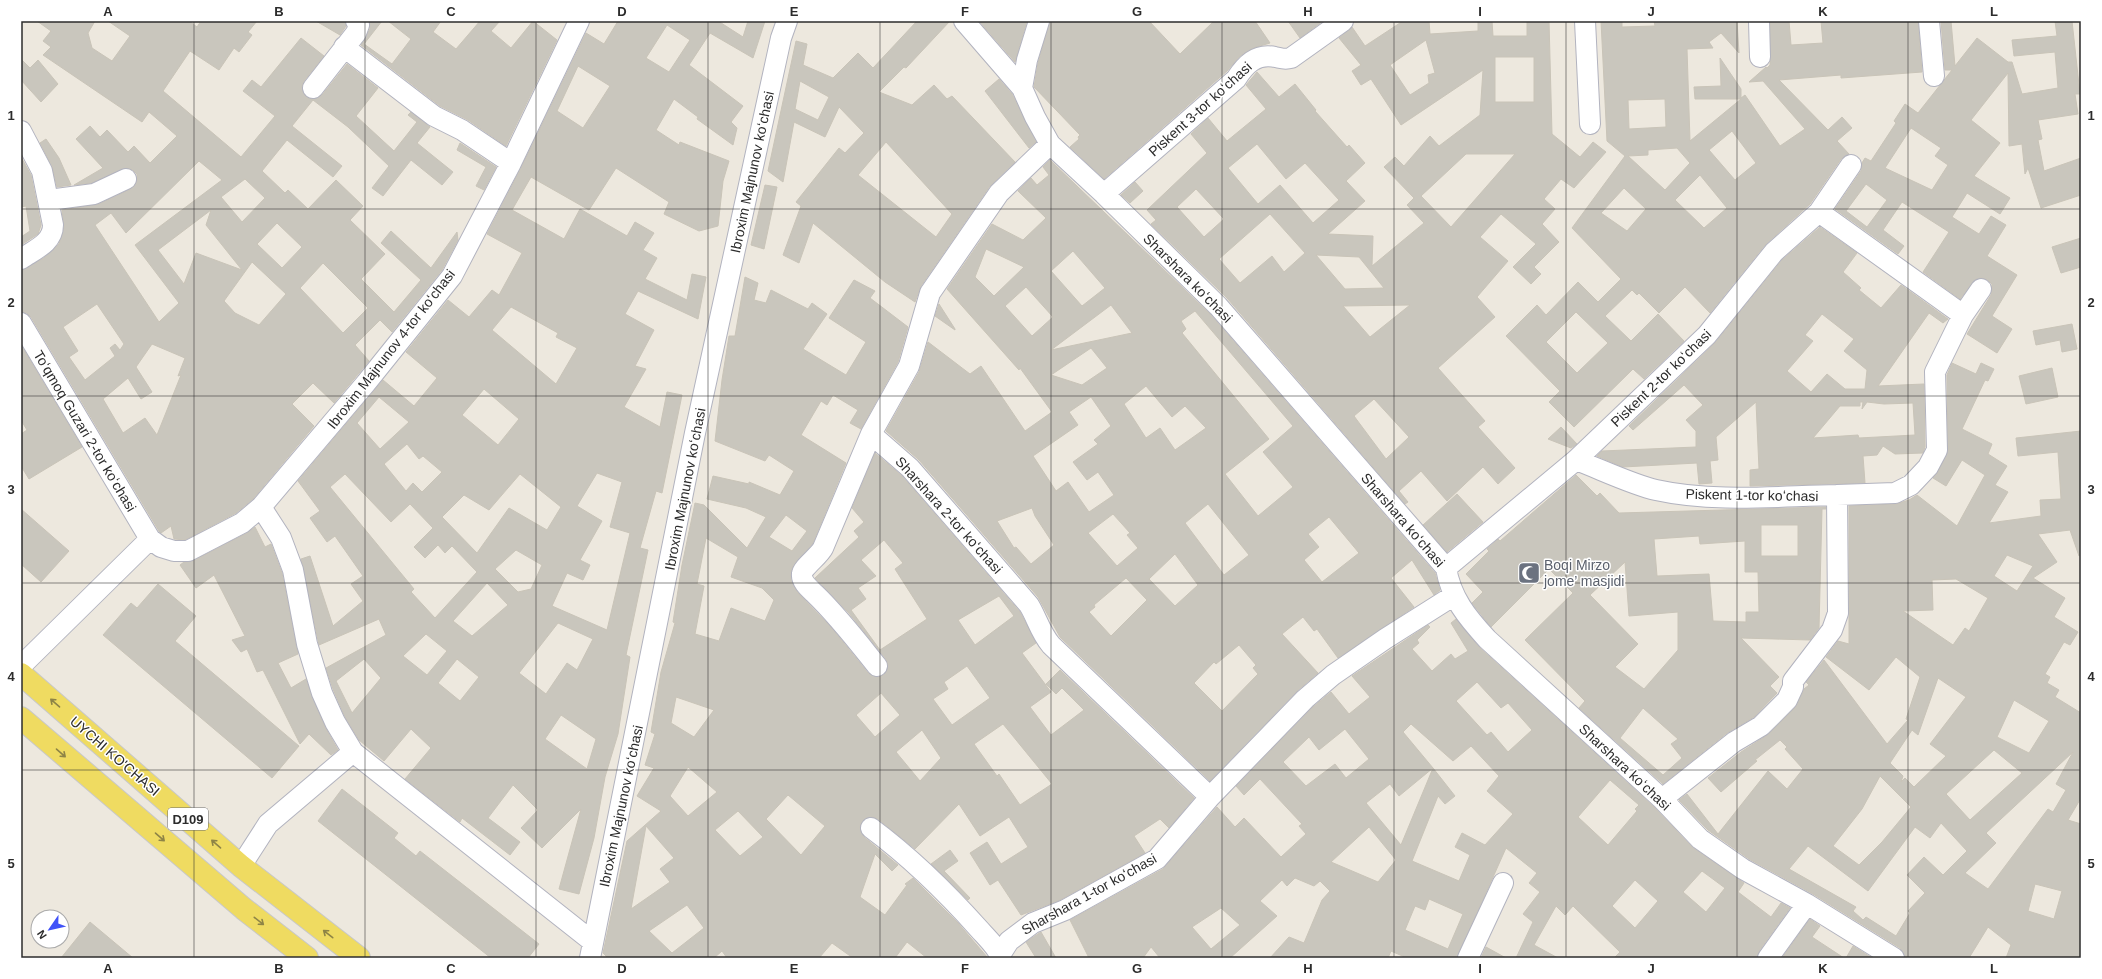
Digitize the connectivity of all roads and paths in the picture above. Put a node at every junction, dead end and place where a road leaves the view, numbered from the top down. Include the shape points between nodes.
1 (356, 21) edge
2 (579, 21) edge
3 (787, 21) edge
4 (964, 21) edge
5 (1039, 21) edge
6 (1343, 21) edge
7 (1585, 21) edge
8 (1759, 21) edge
9 (1928, 21) edge
10 (344, 47) junction
11 (1760, 56) dead end
12 (1934, 76) dead end
13 (313, 88) dead end
14 (1022, 88) junction
15 (1590, 124) dead end
16 (21, 131) edge
17 (1050, 144) junction
18 (511, 163) junction
19 (1851, 165) dead end
20 (126, 179) dead end
21 (1104, 194) junction
22 (49, 200) junction
23 (1819, 212) junction
24 (21, 259) edge
25 (1981, 289) dead end
26 (1964, 315) junction
27 (21, 323) edge
28 (871, 434) junction
29 (1576, 460) junction
30 (1837, 495) junction
31 (261, 507) junction
32 (150, 539) junction
33 (1446, 568) junction
34 (1453, 596) junction
35 (21, 666) edge
36 (877, 666) dead end
37 (21, 674) edge
38 (21, 718) edge
39 (353, 752) junction
40 (1210, 797) junction
41 (1662, 799) junction
42 (871, 828) dead end
43 (241, 866) junction
44 (1503, 883) dead end
45 (1807, 904) junction
46 (592, 950) edge
47 (1001, 956) edge
48 (307, 958) edge
49 (359, 958) edge
50 (1468, 958) edge
51 (1768, 958) edge
52 (1894, 958) edge

1 - 10 street via 358,29
2 - 18 street, Ibroxim Majnunov 4-tor koʻchasi
3 - 46 street, Ibroxim Majnunov koʻchasi via 695,433
4 - 14 street, Sharshara koʻchasi
5 - 14 street via 1027,60
6 - 21 street, Piskent 3-tor koʻchasi via 1291,58 1284,60 1264,56 1249,62 1236,79
7 - 15 street
8 - 11 street
9 - 12 street
10 - 13 street
10 - 18 street via 434,116 462,130
14 - 17 street, Sharshara koʻchasi
16 - 22 street via 40,164
17 - 21 street, Sharshara koʻchasi
17 - 28 street via 999,192 930,293 909,366
18 - 31 street, Ibroxim Majnunov 4-tor koʻchasi via 452,276
19 - 23 street, Piskent 2-tor koʻchasi
20 - 22 street via 94,194
21 - 33 street, Sharshara koʻchasi via 1218,306
22 - 24 street via 53,225 50,238
23 - 26 street
23 - 29 street, Piskent 2-tor koʻchasi via 1774,252 1707,336
25 - 26 street, Piskent 1-tor koʻchasi
26 - 30 street, Piskent 1-tor koʻchasi via 1935,372 1936,450 1928,467 1911,485 1895,493
27 - 32 street, Toʻqmoq Guzari 2-tor koʻchasi
28 - 36 street via 823,548 802,575 805,584 830,608
28 - 40 street, Sharshara 2-tor koʻchasi via 910,468 1023,599 1036,616 1043,636 1051,645
29 - 30 street, Piskent 1-tor koʻchasi via 1655,490 1687,495
29 - 33 street, Piskent 2-tor koʻchasi
30 - 41 street, Piskent 1-tor koʻchasi via 1838,613 1832,630 1793,681 1787,700 1766,721 1734,742
31 - 32 street, Ibroxim Majnunov 4-tor koʻchasi via 229,531 188,551 160,547
31 - 39 street via 280,538 293,570 307,644 322,693
32 - 35 street
33 - 34 street, Sharshara koʻchasi
34 - 40 street, Sharshara 1-tor koʻchasi via 1333,675 1305,699
34 - 41 street, Sharshara koʻchasi via 1487,639
43 -> 37 main road, UYCHI KO'CHASI / D109
38 -> 48 main road, D109 via 244,909
39 - 43 street via 268,824
39 - 46 street
40 - 47 street, Sharshara 1-tor koʻchasi via 1157,859 1065,910 1033,923 1009,941
41 - 45 street, Sharshara koʻchasi via 1700,838 1722,855
42 - 47 street via 906,855 961,908
49 -> 43 main road, UYCHI KO'CHASI / D109
44 - 50 street
45 - 51 street
45 - 52 street, Sharshara koʻchasi

